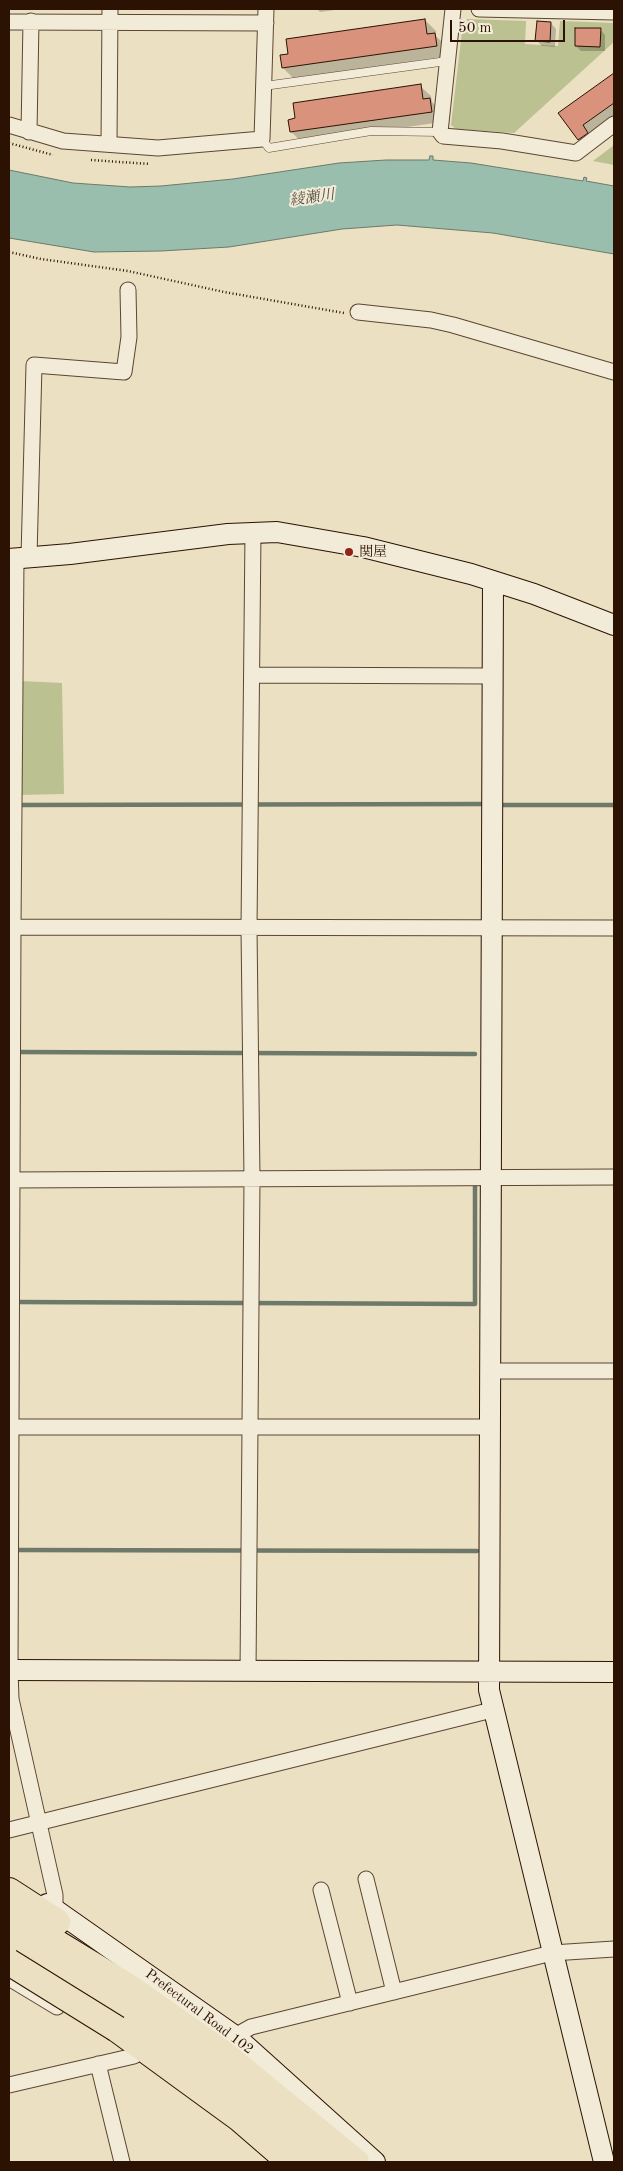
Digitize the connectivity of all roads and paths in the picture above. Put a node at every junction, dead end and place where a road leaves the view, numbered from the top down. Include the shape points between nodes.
1 (453, 9) edge
2 (480, 9) edge
3 (614, 12) edge
4 (110, 15) edge
5 (266, 16) edge
6 (31, 21) junction
7 (9, 22) edge
8 (447, 61) junction
9 (264, 86) junction
10 (614, 124) edge
11 (9, 126) edge
12 (29, 132) junction
13 (440, 132) junction
14 (262, 138) junction
15 (108, 144) junction
16 (9, 252) edge
17 (128, 290) dead end
18 (358, 312) joint
19 (614, 372) edge
20 (253, 532) junction
21 (18, 558) edge
22 (493, 581) junction
23 (614, 625) edge
24 (252, 675) junction
25 (492, 676) junction
26 (11, 927) edge
27 (249, 928) junction
28 (491, 928) junction
29 (614, 928) edge
30 (490, 1177) junction
31 (614, 1177) edge
32 (11, 1180) edge
33 (252, 1180) junction
34 (489, 1371) junction
35 (614, 1372) edge
36 (10, 1426) edge
37 (250, 1426) junction
38 (489, 1427) junction
39 (9, 1670) edge
40 (248, 1672) junction
41 (488, 1672) junction
42 (614, 1672) edge
43 (492, 1710) junction
44 (38, 1821) junction
45 (9, 1830) edge
46 (366, 1879) dead end
47 (9, 1882) edge
48 (321, 1890) dead end
49 (9, 1891) edge
50 (56, 1909) junction
51 (9, 1914) edge
52 (614, 1949) edge
53 (552, 1953) junction
54 (12, 1962) edge
55 (394, 1992) junction
56 (350, 2003) junction
57 (235, 2036) junction
58 (134, 2056) junction
59 (98, 2064) junction
60 (9, 2085) edge
61 (340, 2130) junction
62 (122, 2162) edge
63 (273, 2162) edge
64 (290, 2162) edge
65 (304, 2162) edge
66 (324, 2162) edge
67 (356, 2162) edge
68 (375, 2162) edge
69 (604, 2162) edge

1 - 8 street
2 - 3 street
4 - 5 street
4 - 6 street
4 - 15 street
5 - 9 street
6 - 7 street
6 - 12 street
8 - 9 lane
8 - 13 street
9 - 14 street
10 - 13 street via 576,153 444,136
11 - 12 street
12 - 15 street via 63,141
13 - 14 lane via 371,131 269,148
14 - 15 street via 158,148
16 - 18 path via 345,313
17 - 21 street via 129,337 124,372 34,365
18 - 19 street via 454,325
20 - 21 street
20 - 22 street via 304,535 363,547
20 - 24 street
21 - 26 street
22 - 23 street
22 - 25 street
24 - 25 street
24 - 27 street
25 - 28 street
26 - 27 street
26 - 32 street
27 - 28 street
27 - 33 street
28 - 29 street
28 - 30 street
30 - 31 street
30 - 33 street
30 - 34 street
32 - 33 street
32 - 36 street
33 - 37 street
34 - 35 street
34 - 38 street
36 - 37 street
36 - 39 street
37 - 38 street
37 - 40 street
38 - 41 street
39 - 40 street
39 - 44 street via 11,1699
40 - 41 street
41 - 42 street
41 - 43 street
43 - 44 street
43 - 53 street
44 - 45 street
44 - 50 street
46 - 55 street
47 - 50 street, Prefectural Road 102
48 - 56 street
49 - 61 highway via 145,1979
50 - 57 street, Prefectural Road 102
51 - 67 highway via 127,1986 224,2054
52 - 53 street
53 - 55 street
53 - 69 street
54 - 58 street
54 - 64 highway, bridge via 117,2029 239,2118
54 - 65 street via 157,2046 215,2088
54 - 66 highway via 110,2003 210,2071
55 - 56 street
56 - 57 street via 251,2028
57 - 61 street, Prefectural Road 102
58 - 59 street
58 - 63 street
59 - 60 street
59 - 62 street
61 - 68 street, Prefectural Road 102

